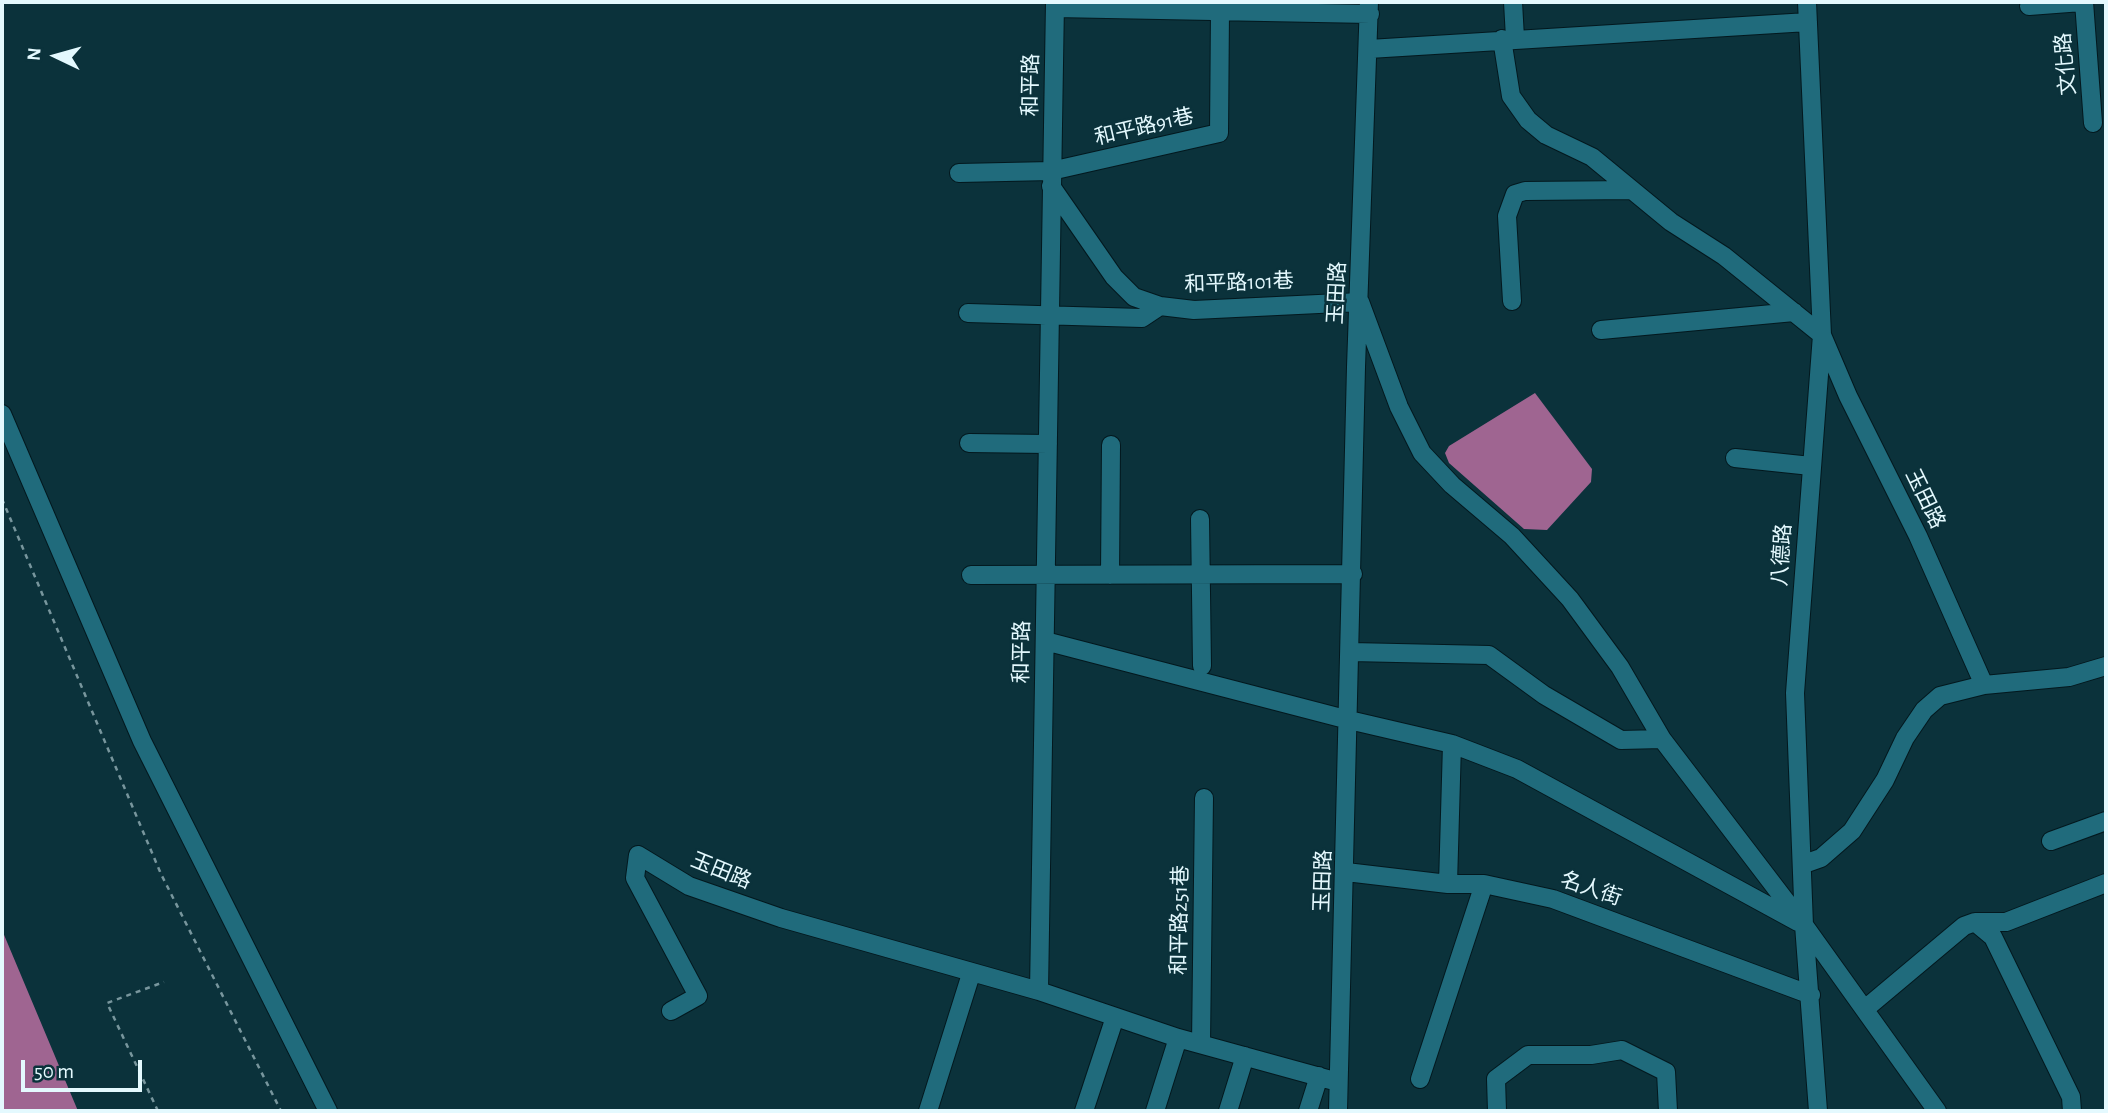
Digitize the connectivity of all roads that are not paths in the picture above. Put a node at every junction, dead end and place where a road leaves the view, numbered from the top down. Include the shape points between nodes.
1 (1513, 2) edge
2 (1807, 2) edge
3 (2083, 2) edge
4 (1055, 5) edge
5 (2029, 6) dead end
6 (1370, 8) edge
7 (1220, 12) junction
8 (1808, 22) junction
9 (1508, 38) junction
10 (1369, 50) junction
11 (2094, 123) dead end
12 (959, 173) dead end
13 (1051, 179) junction
14 (1632, 190) junction
15 (1512, 301) dead end
16 (1360, 302) junction
17 (1160, 306) junction
18 (1794, 312) junction
19 (968, 313) dead end
20 (1049, 315) junction
21 (1601, 330) dead end
22 (1822, 335) junction
23 (2, 414) edge
24 (969, 443) dead end
25 (1048, 444) junction
26 (1111, 445) dead end
27 (1735, 458) dead end
28 (1811, 466) junction
29 (1200, 519) dead end
30 (1046, 573) junction
31 (1353, 574) junction
32 (971, 575) dead end
33 (1110, 575) junction
34 (1201, 577) junction
35 (1045, 641) junction
36 (1351, 652) junction
37 (1202, 666) dead end
38 (2106, 666) edge
39 (1984, 685) junction
40 (1349, 720) junction
41 (1662, 739) junction
42 (1452, 744) junction
43 (1204, 797) dead end
44 (2106, 821) edge
45 (2051, 841) dead end
46 (1804, 863) junction
47 (1346, 872) junction
48 (2106, 883) edge
49 (1448, 884) junction
50 (1484, 884) junction
51 (1975, 922) junction
52 (1804, 925) junction
53 (971, 974) junction
54 (1039, 991) junction
55 (1811, 995) junction
56 (1864, 1009) junction
57 (671, 1011) dead end
58 (1115, 1017) junction
59 (1178, 1038) junction
60 (1201, 1044) junction
61 (1245, 1056) junction
62 (1319, 1076) junction
63 (1419, 1079) dead end
64 (1338, 1082) junction
65 (328, 1111) edge
66 (928, 1111) edge
67 (1084, 1111) edge
68 (1155, 1111) edge
69 (1228, 1111) edge
70 (1308, 1111) edge
71 (1338, 1111) edge
72 (1497, 1111) edge
73 (1668, 1111) edge
74 (1818, 1111) edge
75 (1937, 1111) edge
76 (2072, 1111) edge

1 - 9 street
2 - 8 street, 八德路
3 - 5 street, 文化路
3 - 11 street, 文化路
4 - 7 street, 玉田路
4 - 13 street, 和平路
6 - 7 street, 玉田路
6 - 10 street, 玉田路
7 - 13 street, 和平路91巷 via 1219,133
8 - 9 street
8 - 22 street, 八德路
9 - 10 street
9 - 14 street via 1511,96 1528,120 1546,135 1592,157
10 - 16 street, 玉田路
12 - 13 street, 和平路91巷
13 - 17 street, 和平路101巷 via 1114,277 1134,297
13 - 20 street, 和平路
14 - 15 street via 1515,194 1507,216
14 - 18 street
16 - 17 street, 和平路101巷 via 1195,310
16 - 31 street, 玉田路
16 - 41 street via 1399,407 1422,453 1512,536 1570,599 1620,667
17 - 20 street via 1142,318
18 - 21 street
18 - 22 street
19 - 20 street
20 - 25 street, 和平路
22 - 28 street, 八德路
22 - 39 street, 玉田路
23 - 65 street via 142,741
24 - 25 street
25 - 30 street, 和平路
26 - 33 street
27 - 28 street
28 - 46 street, 八德路 via 1795,693
29 - 34 street
30 - 32 street
30 - 33 street
30 - 35 street, 和平路
31 - 34 street
31 - 36 street, 玉田路
33 - 34 street
34 - 37 street
35 - 40 street
35 - 54 street, 和平路
36 - 40 street, 玉田路
36 - 41 street via 1489,655 1544,695 1621,740
38 - 39 street via 2069,677
39 - 46 street via 1940,696 1924,710 1852,831 1821,858
40 - 42 street
40 - 47 street, 玉田路
41 - 52 street
42 - 49 street
42 - 52 street via 1517,769
43 - 60 street, 和平路251巷
44 - 45 street
46 - 52 street, 八德路
47 - 49 street, 名人街
47 - 64 street, 玉田路
48 - 51 street via 2007,922
49 - 50 street, 名人街
50 - 55 street, 名人街 via 1553,899
50 - 63 street
51 - 56 street via 1964,926
51 - 76 street via 1993,937 2071,1097
52 - 55 street, 八德路
52 - 56 street
53 - 54 street, 玉田路
53 - 57 street, 玉田路 via 721,898 689,886 638,855 635,878 698,996
53 - 66 street
54 - 58 street
55 - 74 street, 八德路
56 - 75 street
58 - 59 street
58 - 67 street
59 - 60 street
59 - 68 street
60 - 61 street
61 - 62 street
61 - 69 street
62 - 64 street
62 - 70 street
64 - 71 street, 玉田路
72 - 73 street via 1496,1079 1528,1055 1622,1050 1666,1072

